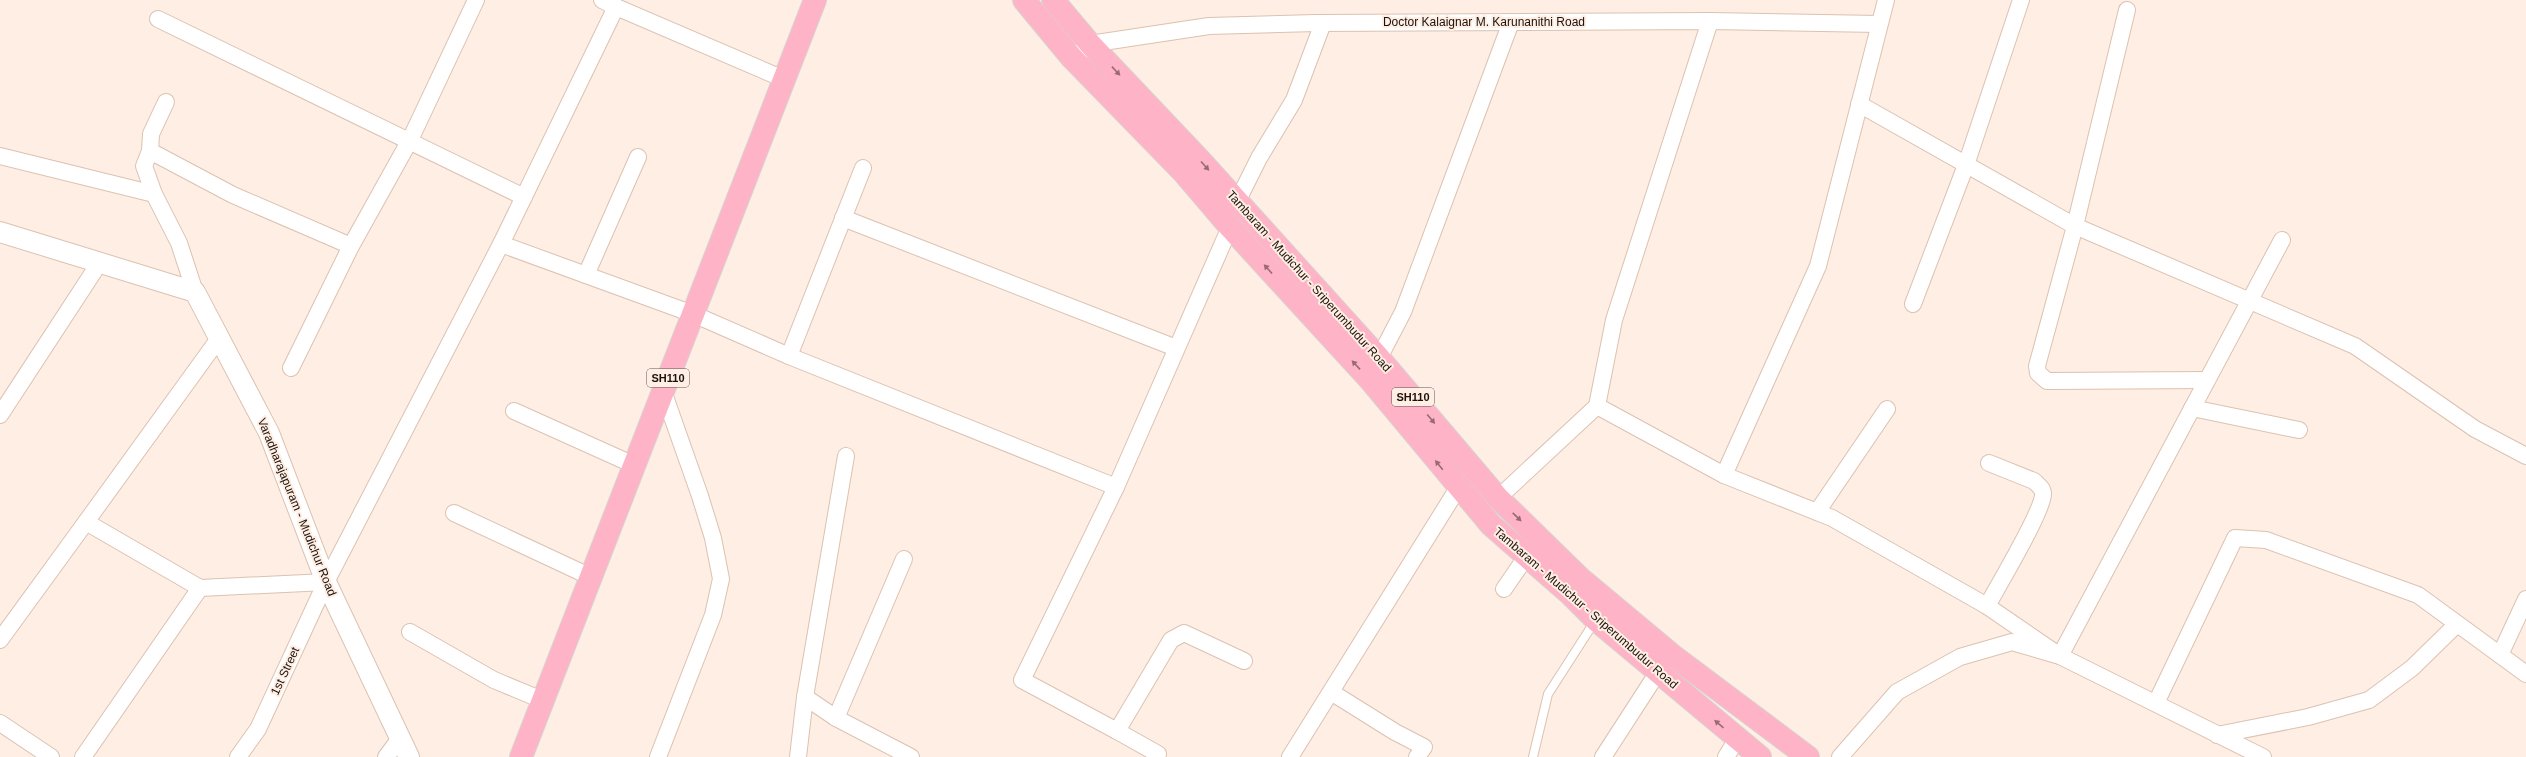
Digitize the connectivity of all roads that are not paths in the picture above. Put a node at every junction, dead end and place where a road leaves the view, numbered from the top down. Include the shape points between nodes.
1 (476, 0) edge
2 (815, 0) edge
3 (1024, 0) edge
4 (1053, 0) edge
5 (1886, 0) edge
6 (2021, 0) edge
7 (609, 4) edge
8 (2127, 10) dead end
9 (158, 19) dead end
10 (1710, 21) junction
11 (1511, 22) junction
12 (1323, 23) junction
13 (1879, 24) junction
14 (1090, 44) junction
15 (1072, 58) junction
16 (786, 80) junction
17 (166, 102) dead end
18 (1859, 104) junction
19 (410, 140) junction
20 (150, 151) junction
21 (0, 156) edge
22 (638, 157) dead end
23 (1966, 165) junction
24 (863, 168) dead end
25 (154, 194) junction
26 (524, 197) junction
27 (1237, 202) junction
28 (843, 218) junction
29 (2076, 226) junction
30 (1230, 227) junction
31 (0, 232) edge
32 (2282, 240) dead end
33 (501, 244) junction
34 (351, 246) junction
35 (100, 262) junction
36 (586, 275) junction
37 (195, 292) junction
38 (2250, 301) junction
39 (1913, 304) dead end
40 (693, 314) junction
41 (220, 337) junction
42 (1176, 348) junction
43 (789, 356) junction
44 (1380, 358) junction
45 (291, 368) dead end
46 (2207, 380) junction
47 (663, 392) junction
48 (1597, 406) junction
49 (2192, 408) junction
50 (1887, 409) dead end
51 (514, 411) dead end
52 (0, 415) edge
53 (2299, 430) dead end
54 (846, 456) dead end
55 (2526, 456) edge
56 (1989, 463) dead end
57 (634, 465) junction
58 (1724, 474) junction
59 (1116, 487) junction
60 (1458, 488) junction
61 (1498, 498) junction
62 (1817, 512) junction
63 (454, 513) dead end
64 (86, 522) junction
65 (1526, 557) junction
66 (904, 559) dead end
67 (591, 577) junction
68 (326, 582) junction
69 (200, 588) junction
70 (1504, 589) dead end
71 (2526, 599) edge
72 (1987, 606) junction
73 (1596, 620) junction
74 (2457, 624) junction
75 (410, 632) dead end
76 (0, 640) edge
77 (2060, 656) junction
78 (2500, 656) junction
79 (1244, 661) dead end
80 (1658, 672) junction
81 (2526, 674) edge
82 (1330, 692) junction
83 (805, 697) junction
84 (542, 700) junction
85 (2156, 703) junction
86 (836, 718) junction
87 (0, 723) edge
88 (1117, 731) junction
89 (2217, 735) junction
90 (401, 737) junction
91 (1731, 748) edge
92 (1158, 754) dead end
93 (51, 757) edge
94 (83, 757) edge
95 (238, 757) edge
96 (386, 757) edge
97 (409, 757) edge
98 (521, 757) edge
99 (658, 757) edge
100 (798, 757) edge
101 (911, 757) edge
102 (1290, 757) edge
103 (1417, 757) edge
104 (1533, 757) edge
105 (1603, 757) edge
106 (1760, 757) edge
107 (1808, 757) edge
108 (1840, 757) edge
109 (2263, 757) edge

1 - 19 street
2 - 16 main road, SH110
3 - 15 main road, Tambaram - Mudichur - Sriperumbudur Road / SH110
4 - 14 main road, Tambaram - Mudichur - Sriperumbudur Road / SH110
5 - 13 street
6 - 23 street
7 - 16 street
7 - 26 street, 1st Street
8 - 29 street
9 - 19 street
10 - 11 street, Doctor Kalaignar M. Karunanithi Road
10 - 13 street, Doctor Kalaignar M. Karunanithi Road
10 - 48 street via 1614,320
11 - 12 street, Doctor Kalaignar M. Karunanithi Road
11 - 44 street via 1403,312
12 - 14 street, Doctor Kalaignar M. Karunanithi Road via 1209,26
12 - 27 street via 1294,100 1259,158
13 - 18 street
14 - 15 street
14 -> 27 main road, Tambaram - Mudichur - Sriperumbudur Road / SH110
15 - 30 main road, Tambaram - Mudichur - Sriperumbudur Road / SH110 via 1184,173
16 - 40 main road, SH110
17 - 20 street via 151,134
18 - 23 street
18 - 58 street via 1818,266
19 - 26 street
19 - 34 street
20 - 25 street via 144,166
20 - 34 street via 233,195
21 - 25 street
22 - 36 street
23 - 29 street
23 - 39 street
24 - 28 street
25 - 37 street via 179,243
26 - 33 street, 1st Street
27 - 44 main road, Tambaram - Mudichur - Sriperumbudur Road / SH110
28 - 42 street
28 - 43 street
29 - 38 street
29 - 46 street via 2037,366 2038,373 2047,380
30 - 42 street
60 -> 30 main road, Tambaram - Mudichur - Sriperumbudur Road / SH110 via 1371,381
31 - 35 street
32 - 38 street
33 - 36 street
33 - 68 street, 1st Street
34 - 45 street
35 - 37 street
35 - 52 street
36 - 40 street
37 - 41 street, Varadharajapuram - Mudichur Road
38 - 46 street
38 - 55 street via 2355,346 2475,429
40 - 43 street
40 - 47 main road, SH110
41 - 64 street
41 - 68 street, Varadharajapuram - Mudichur Road via 269,433
42 - 59 street
43 - 59 street
44 -> 61 main road, Tambaram - Mudichur - Sriperumbudur Road / SH110
46 - 49 street
47 - 57 main road, SH110
47 - 99 street via 700,496 713,538 721,579 713,615
48 - 58 street
48 - 61 street
49 - 53 street
49 - 77 street
50 - 62 street
51 - 57 street
54 - 83 street
56 - 72 street via 2034,482 2040,486 2043,493 2037,513
57 - 67 main road, SH110
58 - 62 street
59 - 88 street via 1022,680
60 - 65 main road, Tambaram - Mudichur - Sriperumbudur Road / SH110 via 1491,525
60 - 82 street
61 -> 107 main road, Tambaram - Mudichur - Sriperumbudur Road / SH110 via 1581,579 1672,654
62 - 72 street via 1832,518
63 - 67 street
64 - 69 street
64 - 76 street
65 - 70 street
65 - 73 main road, Tambaram - Mudichur - Sriperumbudur Road / SH110
66 - 86 street
67 - 84 main road, SH110
68 - 69 street
68 - 90 street, Varadharajapuram - Mudichur Road
68 - 95 street, 1st Street via 258,729
69 - 94 street
71 - 78 street
72 - 77 street
73 - 80 main road, Tambaram - Mudichur - Sriperumbudur Road / SH110
73 - 104 lane via 1548,694
74 - 78 street
74 - 85 street via 2418,595 2266,540 2235,538
74 - 89 street via 2412,668 2369,700 2308,717
75 - 84 street via 494,680
77 - 85 street
77 - 108 street via 2012,642 1960,657 1896,692
78 - 81 street
79 - 88 street via 1184,633 1171,640
91 -> 80 main road, Tambaram - Mudichur - Sriperumbudur Road / SH110
80 - 105 street
82 - 102 street
82 - 103 street via 1424,747
83 - 86 street
83 - 100 street
84 - 98 main road, SH110
85 - 89 street
86 - 101 street
87 - 93 street
88 - 92 street
89 - 109 street
90 - 96 street
90 - 97 street, Varadharajapuram - Mudichur Road
91 - 106 main road, Tambaram - Mudichur - Sriperumbudur Road / SH110

